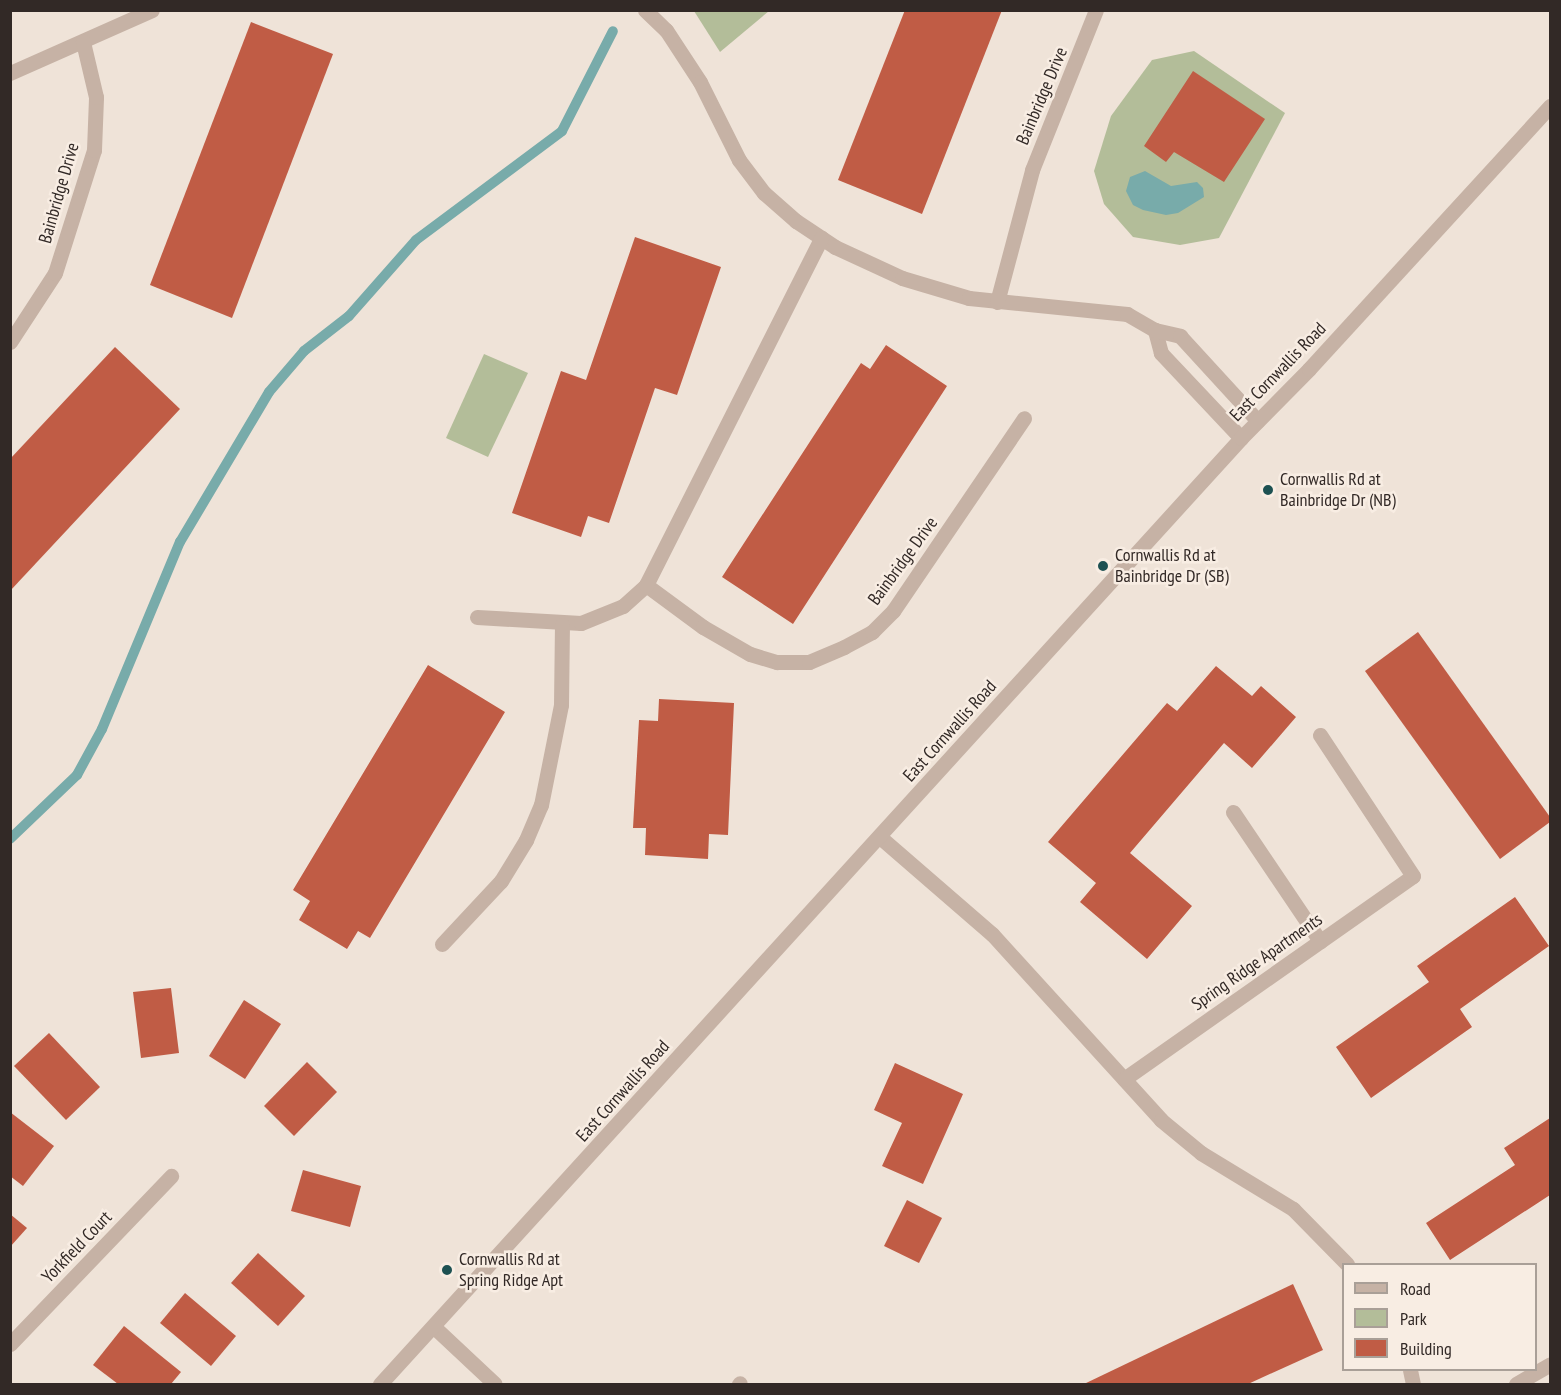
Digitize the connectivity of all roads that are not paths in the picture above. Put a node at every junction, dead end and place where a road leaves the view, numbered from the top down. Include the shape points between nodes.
1 (152, 10) edge
2 (645, 10) edge
3 (1096, 10) edge
4 (83, 42) junction
5 (10, 73) edge
6 (1551, 106) edge
7 (821, 238) junction
8 (997, 302) junction
9 (1155, 330) junction
10 (10, 342) edge
11 (1024, 418) dead end
12 (1258, 421) junction
13 (1241, 438) junction
14 (646, 585) junction
15 (477, 617) dead end
16 (562, 625) junction
17 (1320, 735) dead end
18 (1233, 812) dead end
19 (880, 838) junction
20 (1320, 941) junction
21 (442, 944) dead end
22 (1124, 1079) junction
23 (171, 1176) dead end
24 (1346, 1263) edge
25 (434, 1327) junction
26 (10, 1344) edge
27 (1551, 1364) edge
28 (380, 1384) edge
29 (495, 1384) edge
30 (1516, 1384) edge

1 - 4 street
2 - 7 street via 666,30 700,82 739,160 764,193
3 - 8 street, Bainbridge Drive via 1032,170
4 - 5 street
4 - 10 street, Bainbridge Drive via 96,97 94,150 55,273
6 - 12 street, East Cornwallis Road
7 - 8 street via 902,278
7 - 14 street
8 - 9 street via 1127,314
9 - 12 street via 1180,336
9 - 13 street via 1161,353
11 - 14 street, Bainbridge Drive via 893,611 872,632 844,647 809,662 777,662 750,654 703,627
12 - 13 street, East Cornwallis Road
13 - 19 street, East Cornwallis Road
14 - 16 street via 622,606 581,623
15 - 16 street
16 - 21 street via 561,705 541,805 526,840 501,881
17 - 20 street, Spring Ridge Apartments via 1413,876
18 - 20 street
19 - 22 street via 992,934
19 - 25 street, East Cornwallis Road
20 - 22 street, Spring Ridge Apartments
22 - 24 street via 1161,1120 1201,1153 1293,1209
23 - 26 street, Yorkfield Court
25 - 28 street, East Cornwallis Road
25 - 29 street
27 - 30 street

